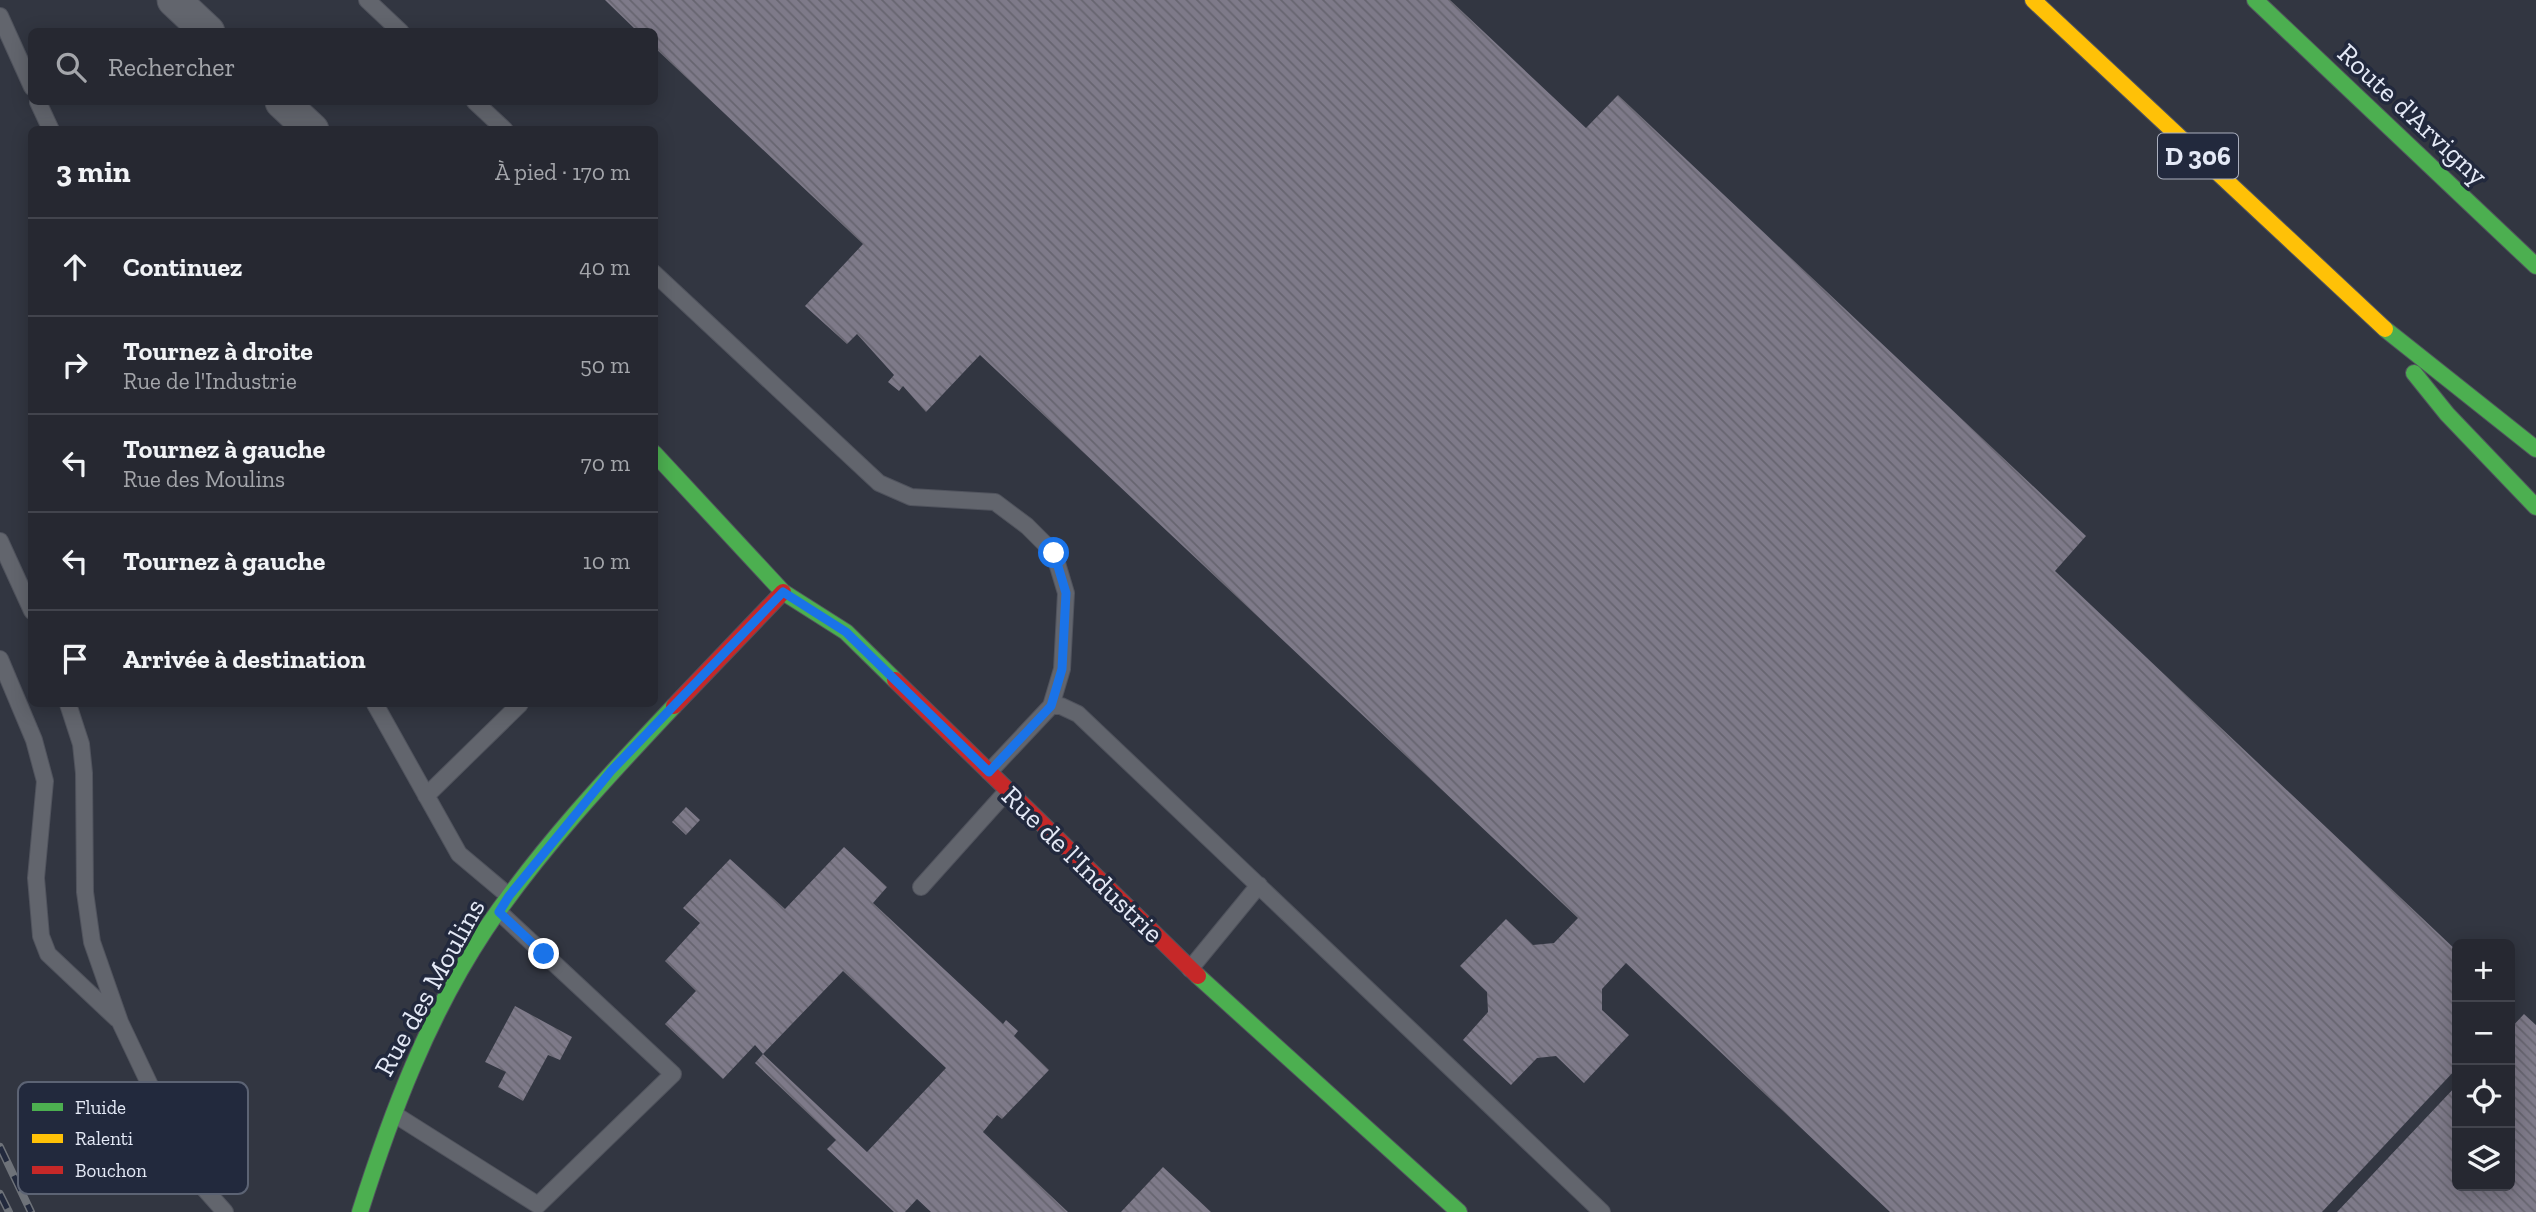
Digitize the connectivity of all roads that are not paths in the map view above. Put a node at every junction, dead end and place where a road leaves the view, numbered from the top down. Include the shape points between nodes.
1 (174, 0) edge
2 (368, 0) edge
3 (2033, 0) edge
4 (2255, 0) edge
5 (0, 16) edge
6 (204, 28) edge
7 (397, 28) edge
8 (28, 78) edge
9 (39, 105) edge
10 (285, 105) edge
11 (478, 105) edge
12 (49, 126) edge
13 (308, 126) edge
14 (501, 126) edge
15 (2536, 266) edge
16 (658, 277) edge
17 (2363, 312) junction
18 (2536, 449) edge
19 (658, 457) edge
20 (2536, 507) edge
21 (0, 541) edge
22 (783, 592) junction
23 (28, 602) edge
24 (0, 659) edge
25 (1051, 706) junction
26 (69, 707) edge
27 (377, 707) edge
28 (517, 707) edge
29 (989, 772) junction
30 (1009, 790) junction
31 (426, 796) junction
32 (1259, 885) junction
33 (920, 887) dead end
34 (509, 896) junction
35 (499, 912) junction
36 (1190, 969) junction
37 (120, 1022) junction
38 (148, 1082) edge
39 (392, 1113) junction
40 (209, 1194) edge
41 (542, 1208) edge
42 (225, 1212) edge
43 (359, 1212) edge
44 (1460, 1212) edge
45 (1602, 1212) edge

1 - 6 street
2 - 7 lane
3 - 17 street, D 306
4 - 15 street, Route d'Arvigny
5 - 8 lane
9 - 12 lane
10 - 13 street
11 - 14 lane
16 - 25 lane via 879,483 911,497 995,502 1054,553 1066,593 1062,669
17 - 18 street, D 306
17 - 20 street, D 306 via 2447,414
19 - 22 street, Rue de l'Industrie
21 - 23 lane
22 - 29 street, Rue de l'Industrie via 846,632
22 - 34 street, Rue des Moulins via 611,771
24 - 37 lane via 34,740 45,781 36,878 41,936 47,954
25 - 29 lane
25 - 32 lane via 1078,714
26 - 37 lane via 81,744 84,773 85,892 92,942
27 - 31 lane
28 - 31 lane
29 - 30 street, Rue de l'Industrie
30 - 33 lane
30 - 36 street, Rue de l'Industrie
31 - 34 lane via 459,854
32 - 36 lane
32 - 45 lane
34 - 35 street, Rue des Moulins
35 - 39 street, Rue des Moulins via 455,983
35 - 41 lane via 673,1074
36 - 44 street, Rue de l'Industrie
37 - 38 lane
39 - 41 lane
39 - 43 street, Rue des Moulins
40 - 42 lane

